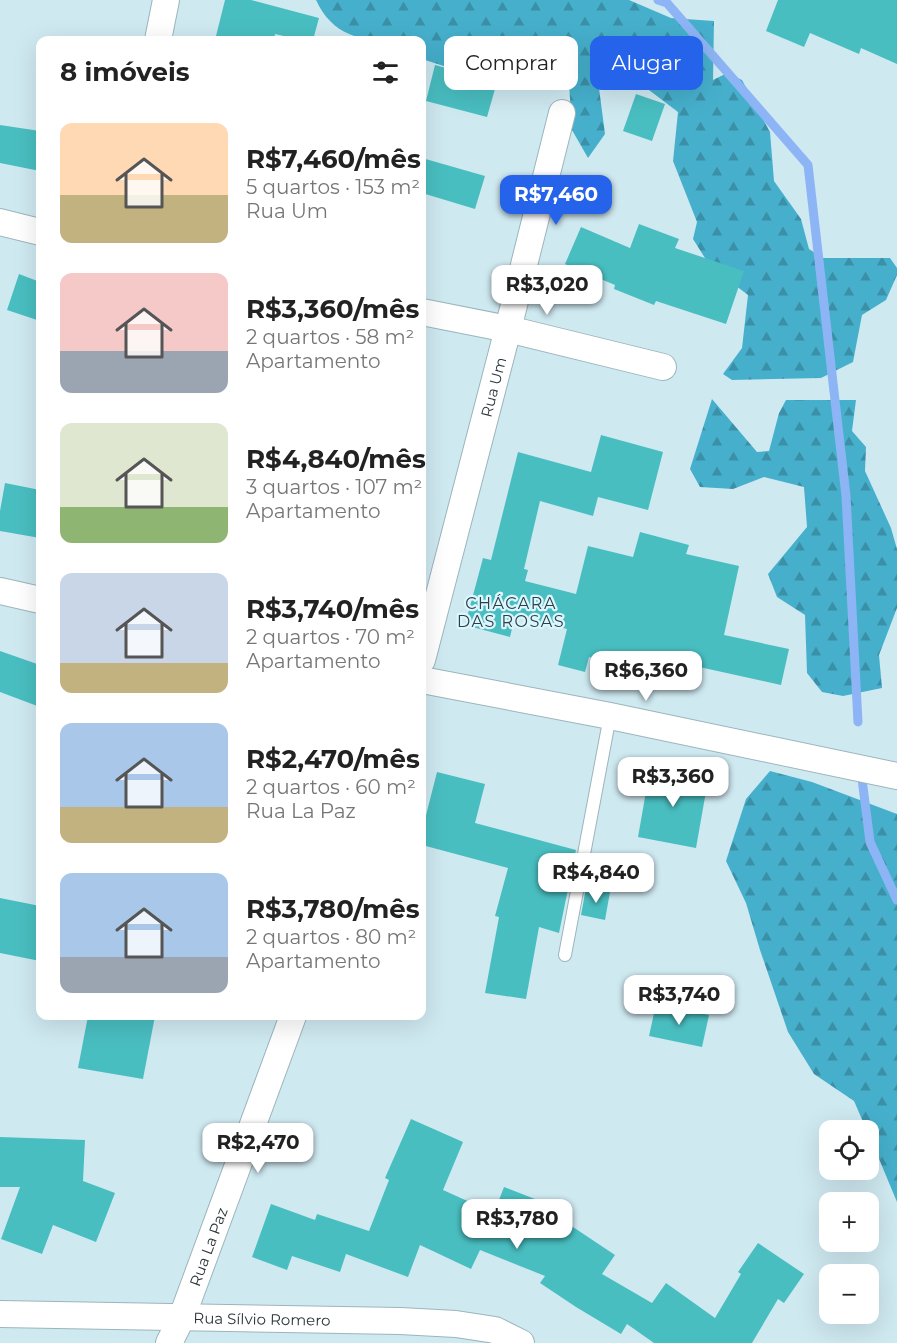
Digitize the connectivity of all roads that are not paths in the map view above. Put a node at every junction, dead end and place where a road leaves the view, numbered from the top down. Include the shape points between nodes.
1 (166, 0) edge
2 (159, 36) edge
3 (562, 113) dead end
4 (0, 222) edge
5 (36, 231) edge
6 (426, 313) edge
7 (508, 329) junction
8 (663, 367) dead end
9 (0, 591) edge
10 (36, 599) edge
11 (426, 645) edge
12 (426, 681) edge
13 (610, 716) junction
14 (897, 776) edge
15 (565, 955) dead end
16 (292, 1020) edge
17 (0, 1314) edge
18 (182, 1317) junction
19 (169, 1343) edge
20 (521, 1343) edge

1 - 2 street
3 - 7 street, Rua Um
4 - 5 street
6 - 7 street
7 - 8 street
7 - 11 street, Rua Um
9 - 10 street
12 - 13 street
13 - 14 street
13 - 15 lane
16 - 18 street, Rua La Paz
17 - 18 street, Rua Sílvio Romero
18 - 19 street, Rua La Paz
18 - 20 street, Rua Sílvio Romero via 456,1324 495,1330

